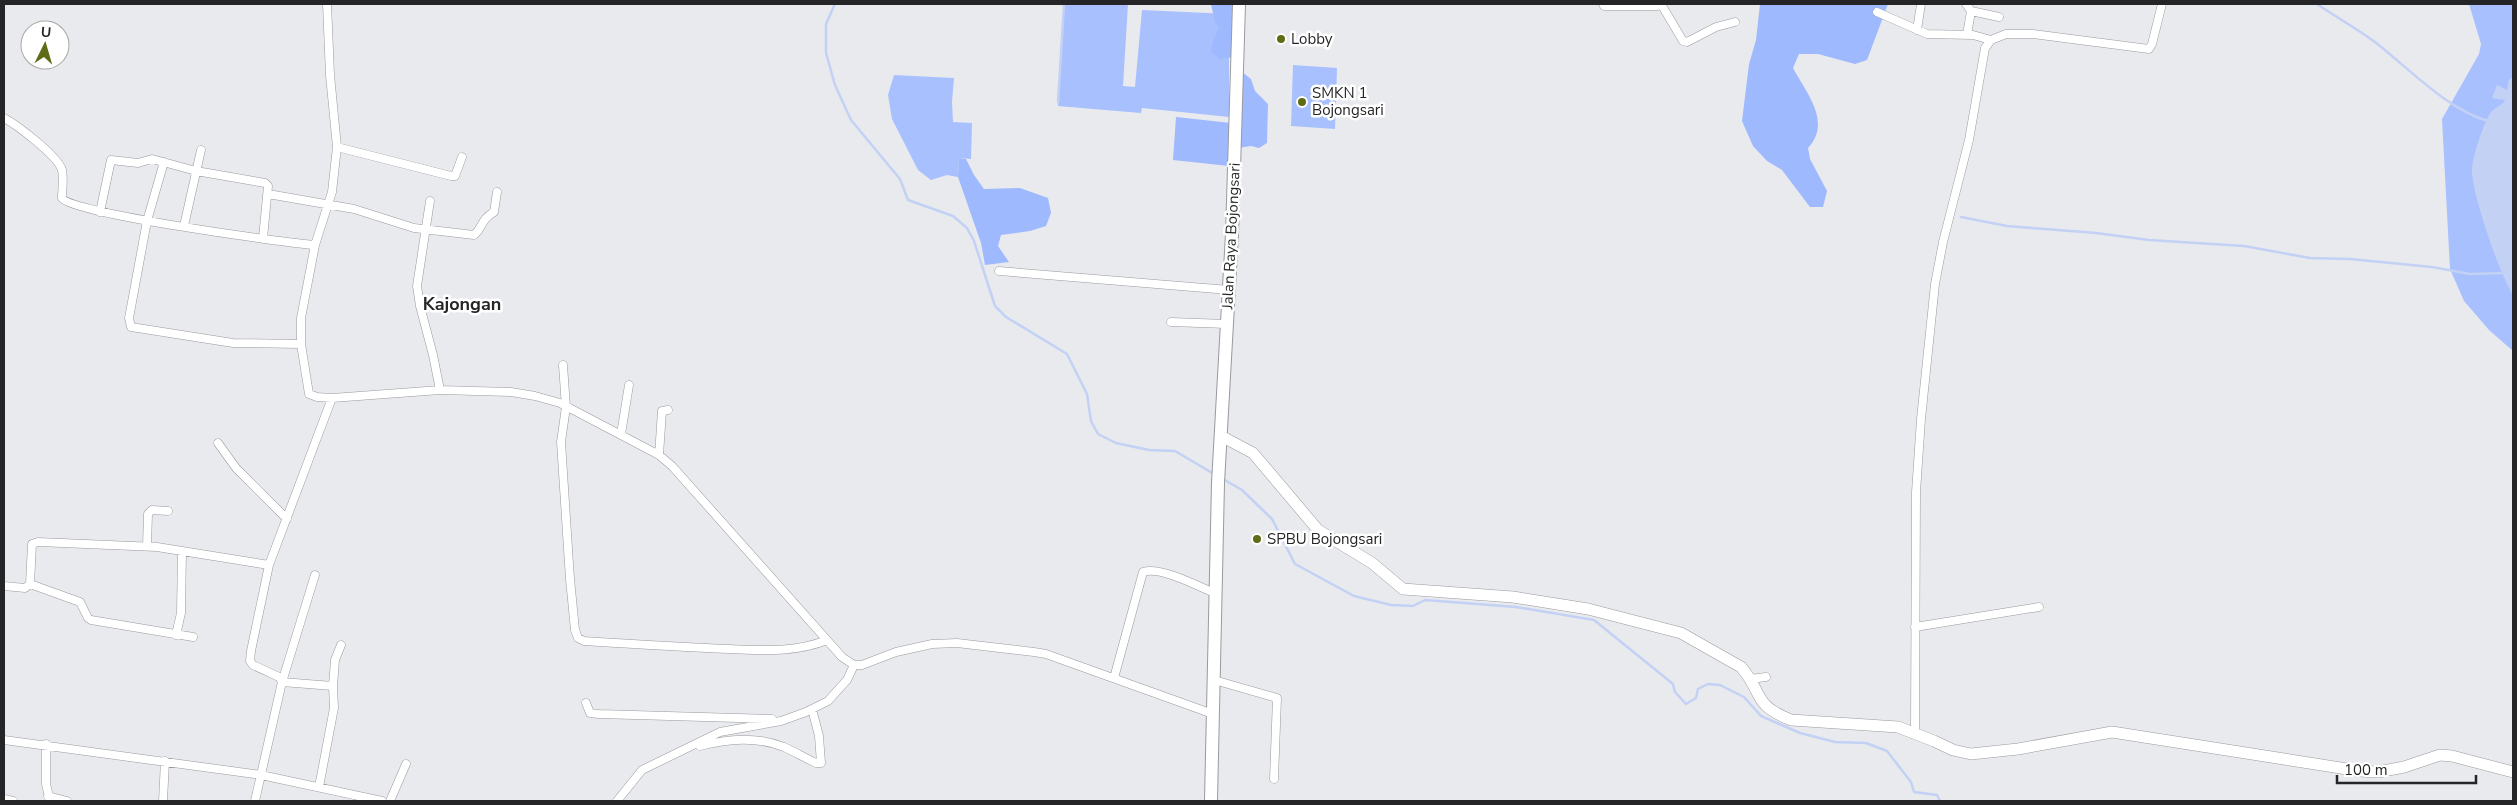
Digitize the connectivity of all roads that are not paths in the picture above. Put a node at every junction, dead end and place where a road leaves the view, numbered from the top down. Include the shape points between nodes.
1 (327, 4) edge
2 (1239, 4) edge
3 (1603, 4) edge
4 (1662, 4) edge
5 (1921, 4) edge
6 (2162, 4) edge
7 (1968, 7) edge
8 (1877, 12) dead end
9 (2000, 17) dead end
10 (1735, 22) dead end
11 (1917, 30) junction
12 (1967, 35) junction
13 (1991, 40) junction
14 (4, 118) edge
15 (337, 146) junction
16 (201, 150) dead end
17 (462, 157) dead end
18 (164, 162) junction
19 (196, 171) junction
20 (497, 192) dead end
21 (268, 194) junction
22 (430, 202) dead end
23 (328, 204) junction
24 (100, 212) junction
25 (147, 221) junction
26 (184, 226) junction
27 (425, 228) junction
28 (263, 238) junction
29 (315, 245) junction
30 (999, 271) dead end
31 (1229, 290) junction
32 (1171, 322) dead end
33 (1227, 324) junction
34 (301, 344) junction
35 (563, 365) dead end
36 (629, 385) dead end
37 (440, 390) junction
38 (332, 398) junction
39 (566, 407) junction
40 (668, 410) dead end
41 (621, 434) junction
42 (1221, 436) junction
43 (218, 443) dead end
44 (659, 455) junction
45 (168, 511) dead end
46 (287, 519) junction
47 (147, 546) junction
48 (182, 551) junction
49 (269, 566) junction
50 (315, 575) dead end
51 (30, 584) junction
52 (4, 586) edge
53 (1214, 593) junction
54 (2039, 606) dead end
55 (1915, 627) junction
56 (176, 635) junction
57 (193, 637) dead end
58 (827, 640) junction
59 (341, 645) dead end
60 (854, 665) junction
61 (1766, 676) dead end
62 (1114, 678) junction
63 (1752, 679) junction
64 (1214, 680) junction
65 (282, 682) junction
66 (333, 686) junction
67 (586, 703) dead end
68 (812, 709) junction
69 (1213, 714) junction
70 (781, 721) junction
71 (1915, 733) junction
72 (4, 740) edge
73 (46, 744) junction
74 (691, 748) junction
75 (165, 761) junction
76 (406, 764) dead end
77 (2513, 772) edge
78 (261, 775) junction
79 (1274, 779) dead end
80 (319, 787) junction
81 (340, 792) junction
82 (4, 799) edge
83 (49, 799) edge
84 (13, 801) edge
85 (68, 801) edge
86 (163, 801) edge
87 (255, 801) edge
88 (338, 801) edge
89 (382, 801) edge
90 (390, 801) edge
91 (617, 801) edge
92 (1211, 801) edge

1 - 15 street
2 - 31 main road, Jalan Raya Bojongsari
3 - 4 street
4 - 10 street via 1683,41 1687,42 1716,27
5 - 11 street
6 - 13 street via 2148,49 2033,34 2006,34
7 - 9 street
7 - 12 street
8 - 11 street
11 - 12 street via 1933,35
12 - 13 street
13 - 55 street via 1985,48 1969,140 1935,284 1916,483
14 - 24 street via 45,150 62,169 63,201
15 - 17 street via 450,176 458,171
15 - 23 street
16 - 19 street
18 - 19 street
18 - 24 street via 152,159 138,163 111,160
18 - 25 street
19 - 21 street via 266,183
19 - 26 street
20 - 27 street via 494,212 484,217 477,233
21 - 23 street
21 - 28 street
22 - 27 street
23 - 27 street via 405,226
23 - 29 street
24 - 25 street
25 - 26 street
25 - 34 street via 129,318 131,327 233,343
26 - 28 street
27 - 37 street via 417,286
28 - 29 street
29 - 34 street via 301,318
30 - 31 street
31 - 33 main road, Jalan Raya Bojongsari
32 - 33 street
33 - 42 main road, Jalan Raya Bojongsari
34 - 38 street via 309,394
35 - 39 street
36 - 41 street
37 - 38 street
37 - 39 street via 511,392 536,396
38 - 46 street
39 - 41 street
39 - 58 street via 561,442 570,579 578,638 683,648 779,650 813,646
40 - 44 street via 662,411
41 - 44 street
42 - 53 main road, Jalan Raya Bojongsari
42 - 63 street via 1253,453 1318,530 1372,563 1403,590 1513,597 1588,609 1688,637 1741,667
43 - 46 street via 236,468
44 - 58 street
45 - 47 street via 152,510 148,514
46 - 49 street
47 - 48 street
47 - 51 street via 38,542 32,544
48 - 49 street
48 - 56 street via 181,613
49 - 65 street via 250,661
50 - 65 street
51 - 52 street via 26,588
51 - 56 street via 80,602 91,620
53 - 62 street via 1172,576 1148,570 1143,572
53 - 64 main road, Jalan Raya Bojongsari
54 - 55 street
55 - 71 street
56 - 57 street
58 - 60 street via 842,658
59 - 66 street via 335,660
60 - 62 street via 923,646 957,643 1046,654
60 - 68 street via 847,680 828,701
61 - 63 street
62 - 69 street
63 - 71 street via 1760,701 1791,720 1880,725
64 - 69 main road, Jalan Raya Bojongsari
64 - 79 street via 1277,698
65 - 66 street
65 - 78 street
66 - 80 street via 334,708
67 - 70 street via 590,713 599,714
68 - 70 street
68 - 74 street via 821,763 774,744 746,739
69 - 92 main road, Jalan Raya Bojongsari
70 - 74 street via 720,732
71 - 77 street via 1953,750 1971,754 2112,732 2360,771 2378,772 2404,767 2440,755
72 - 73 street
73 - 75 street
73 - 83 street
74 - 91 street via 642,770
75 - 78 street
75 - 86 street
76 - 90 street
78 - 80 street
78 - 87 street
80 - 81 street
81 - 88 street
81 - 89 street
82 - 84 street
83 - 85 street

